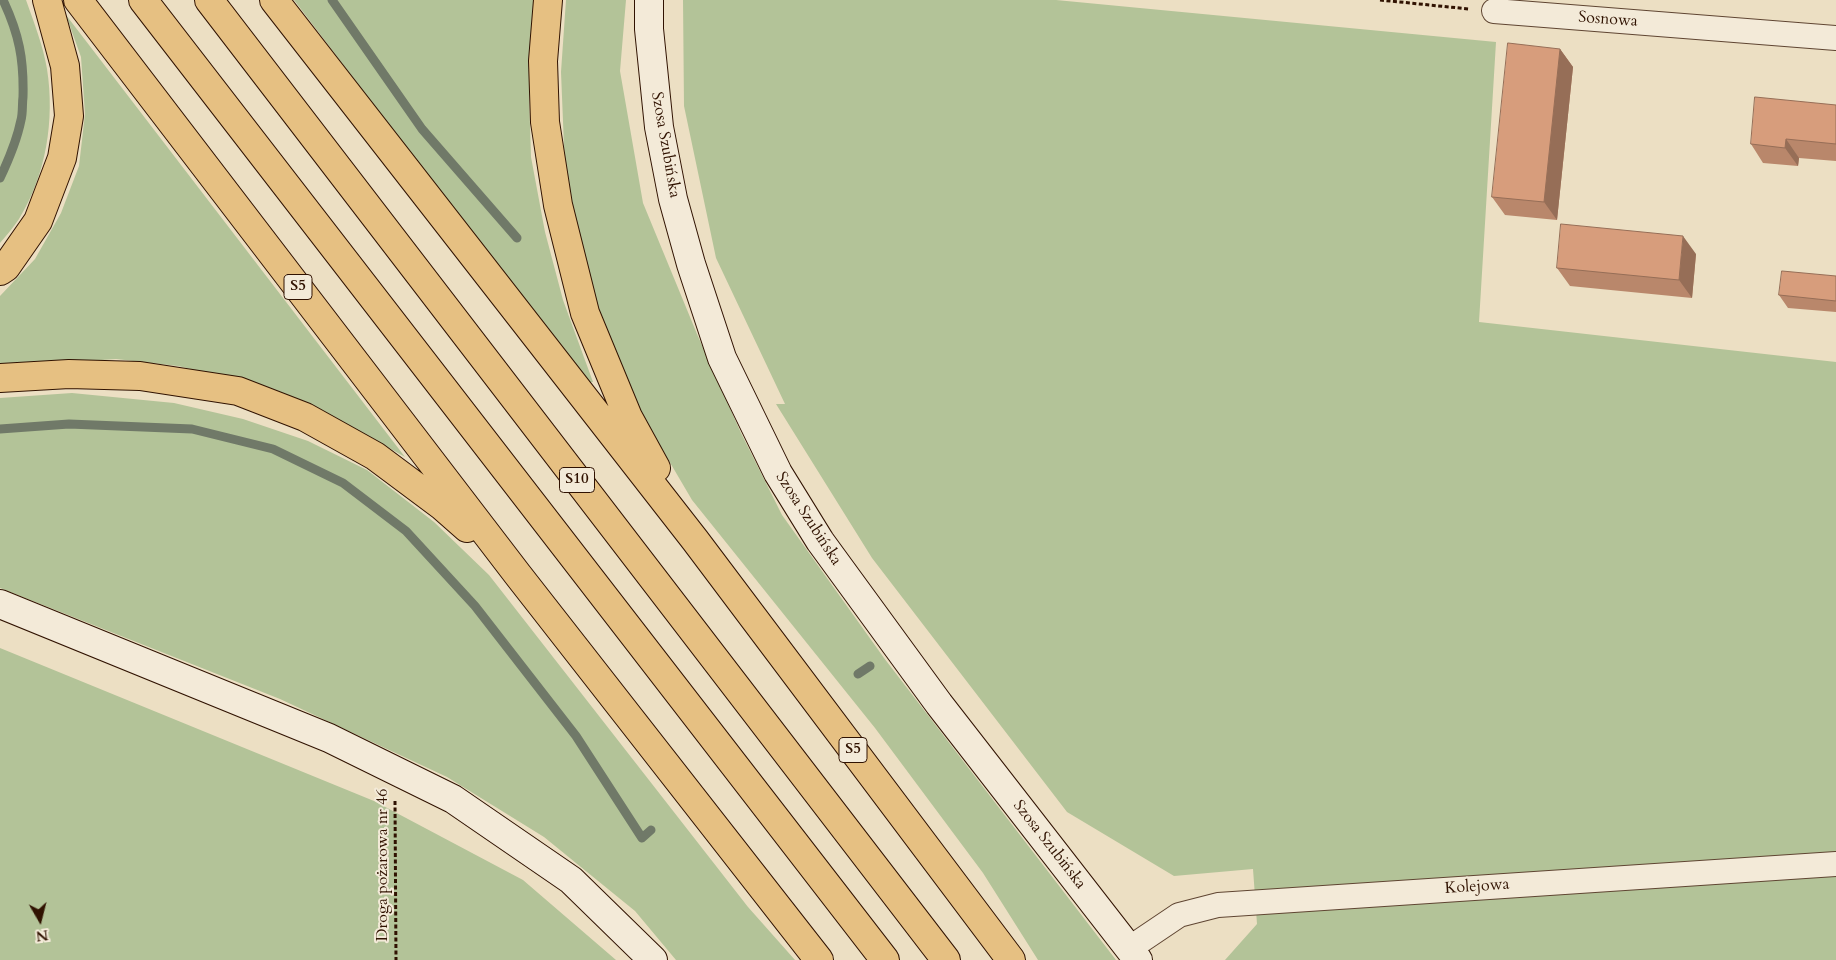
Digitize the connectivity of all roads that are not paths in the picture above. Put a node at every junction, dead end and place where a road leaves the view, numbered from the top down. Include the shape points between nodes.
1 (47, 0) edge
2 (78, 0) edge
3 (143, 0) edge
4 (209, 0) edge
5 (274, 0) edge
6 (548, 0) edge
7 (649, 0) edge
8 (1494, 11) road end
9 (1836, 38) edge
10 (0, 271) edge
11 (0, 378) edge
12 (695, 540) junction
13 (518, 575) junction
14 (0, 604) edge
15 (1836, 864) edge
16 (1134, 954) edge
17 (653, 960) edge
18 (819, 960) edge
19 (885, 960) edge
20 (946, 960) edge
21 (1010, 960) edge

1 - 10 highway via 65,66 69,116 62,158 38,221
2 - 13 highway, S5
3 - 19 highway
4 - 20 highway, S10
5 - 12 highway
6 - 12 highway, S5 via 543,61 545,122 558,205 585,313 628,417
7 - 16 street, Szosa Szubińska via 659,127 673,199 722,358 778,473 820,541 939,704
8 - 9 street, Sosnowa
11 - 13 highway via 69,374 140,376 238,391 305,417 375,456 442,506
12 - 21 highway, S5
13 - 18 highway, S5
14 - 17 street via 329,738 453,799 571,880
15 - 16 street, Kolejowa via 1218,905 1179,915

